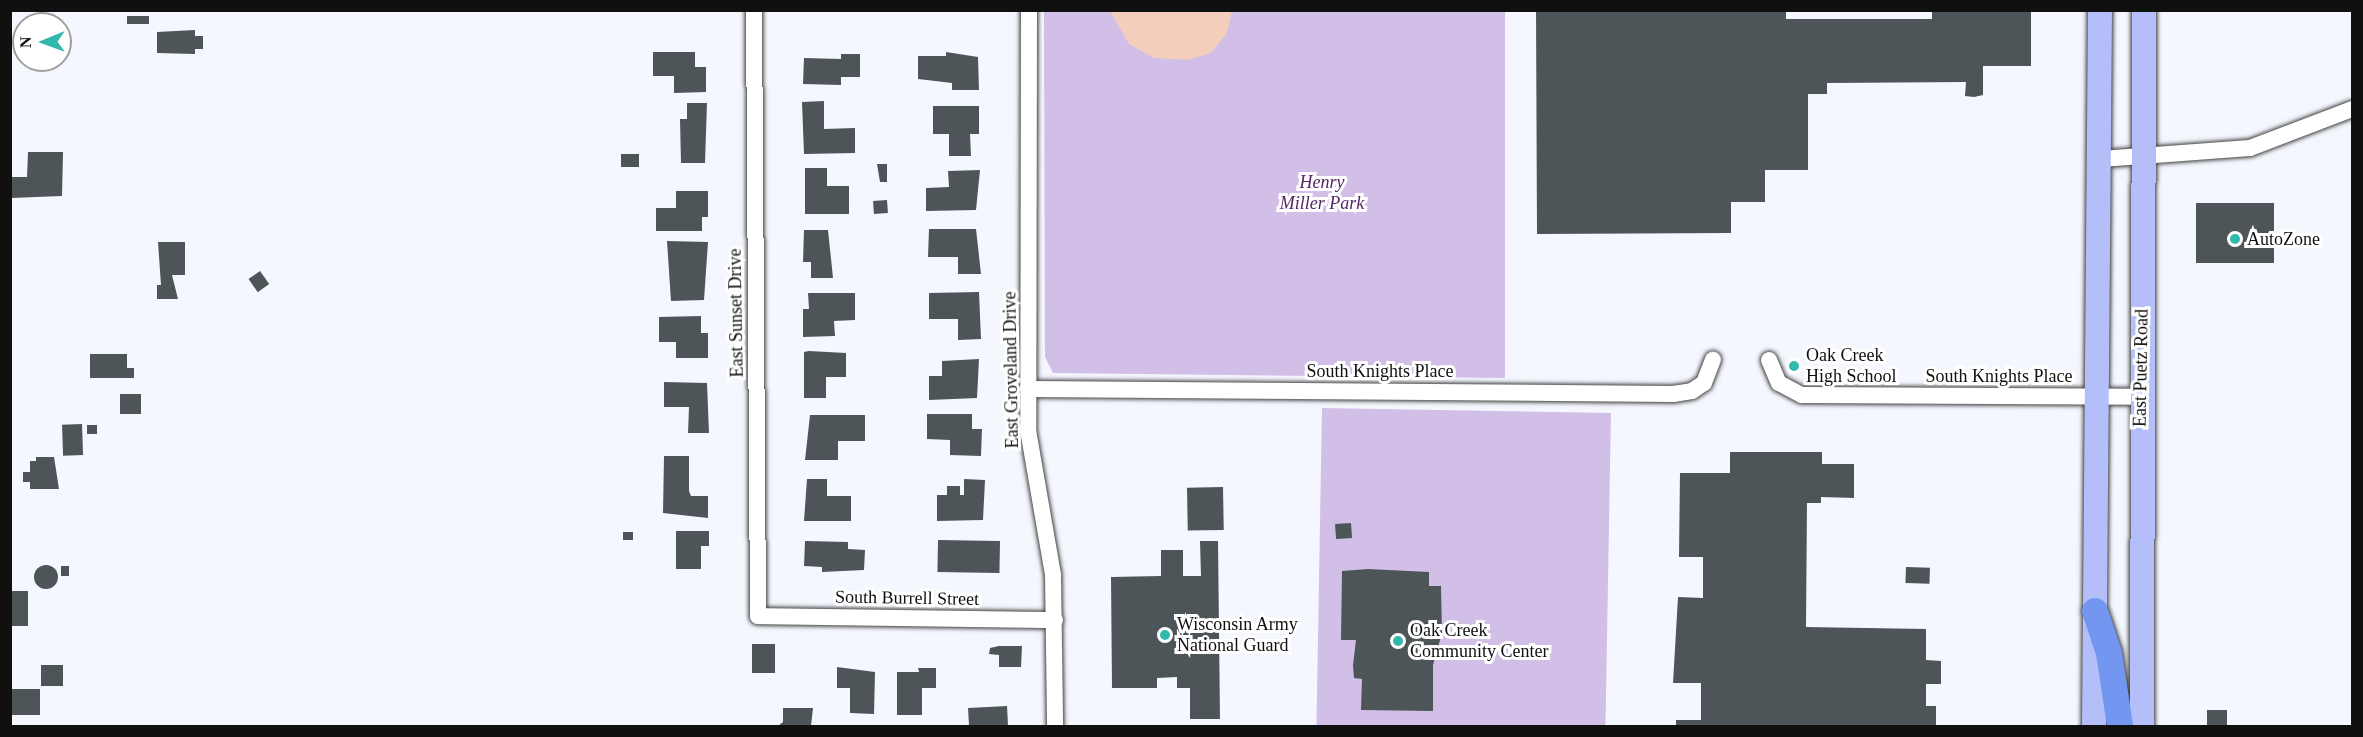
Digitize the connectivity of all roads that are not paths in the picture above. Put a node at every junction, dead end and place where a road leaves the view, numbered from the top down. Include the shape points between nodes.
1 (753, 10) edge
2 (1029, 10) edge
3 (2100, 10) edge
4 (2144, 10) edge
5 (2352, 109) edge
6 (2145, 154) junction
7 (2101, 159) junction
8 (1713, 360) dead end
9 (1769, 360) dead end
10 (1028, 389) junction
11 (2097, 397) junction
12 (2140, 397) junction
13 (2095, 611) junction
14 (758, 616) joint
15 (1055, 620) junction
16 (1055, 726) edge
17 (2094, 726) edge
18 (2120, 726) edge
19 (2142, 726) edge

1 - 14 street, East Sunset Drive
2 - 10 street, East Groveland Drive
3 - 7 street
4 - 6 street, East Puetz Road
5 - 6 street via 2250,148
6 - 7 street
6 - 12 street, East Puetz Road
7 - 11 street
8 - 10 street, South Knights Place via 1704,383 1692,392 1673,394
9 - 11 street, South Knights Place via 1779,383 1802,396
10 - 15 street, East Groveland Drive via 1028,430 1049,534
11 - 12 street, South Knights Place
11 - 13 street
12 - 19 street, East Puetz Road
13 - 17 street
13 - 18 main road via 2109,653
14 - 15 street, South Burrell Street
15 - 16 street, East Groveland Drive

